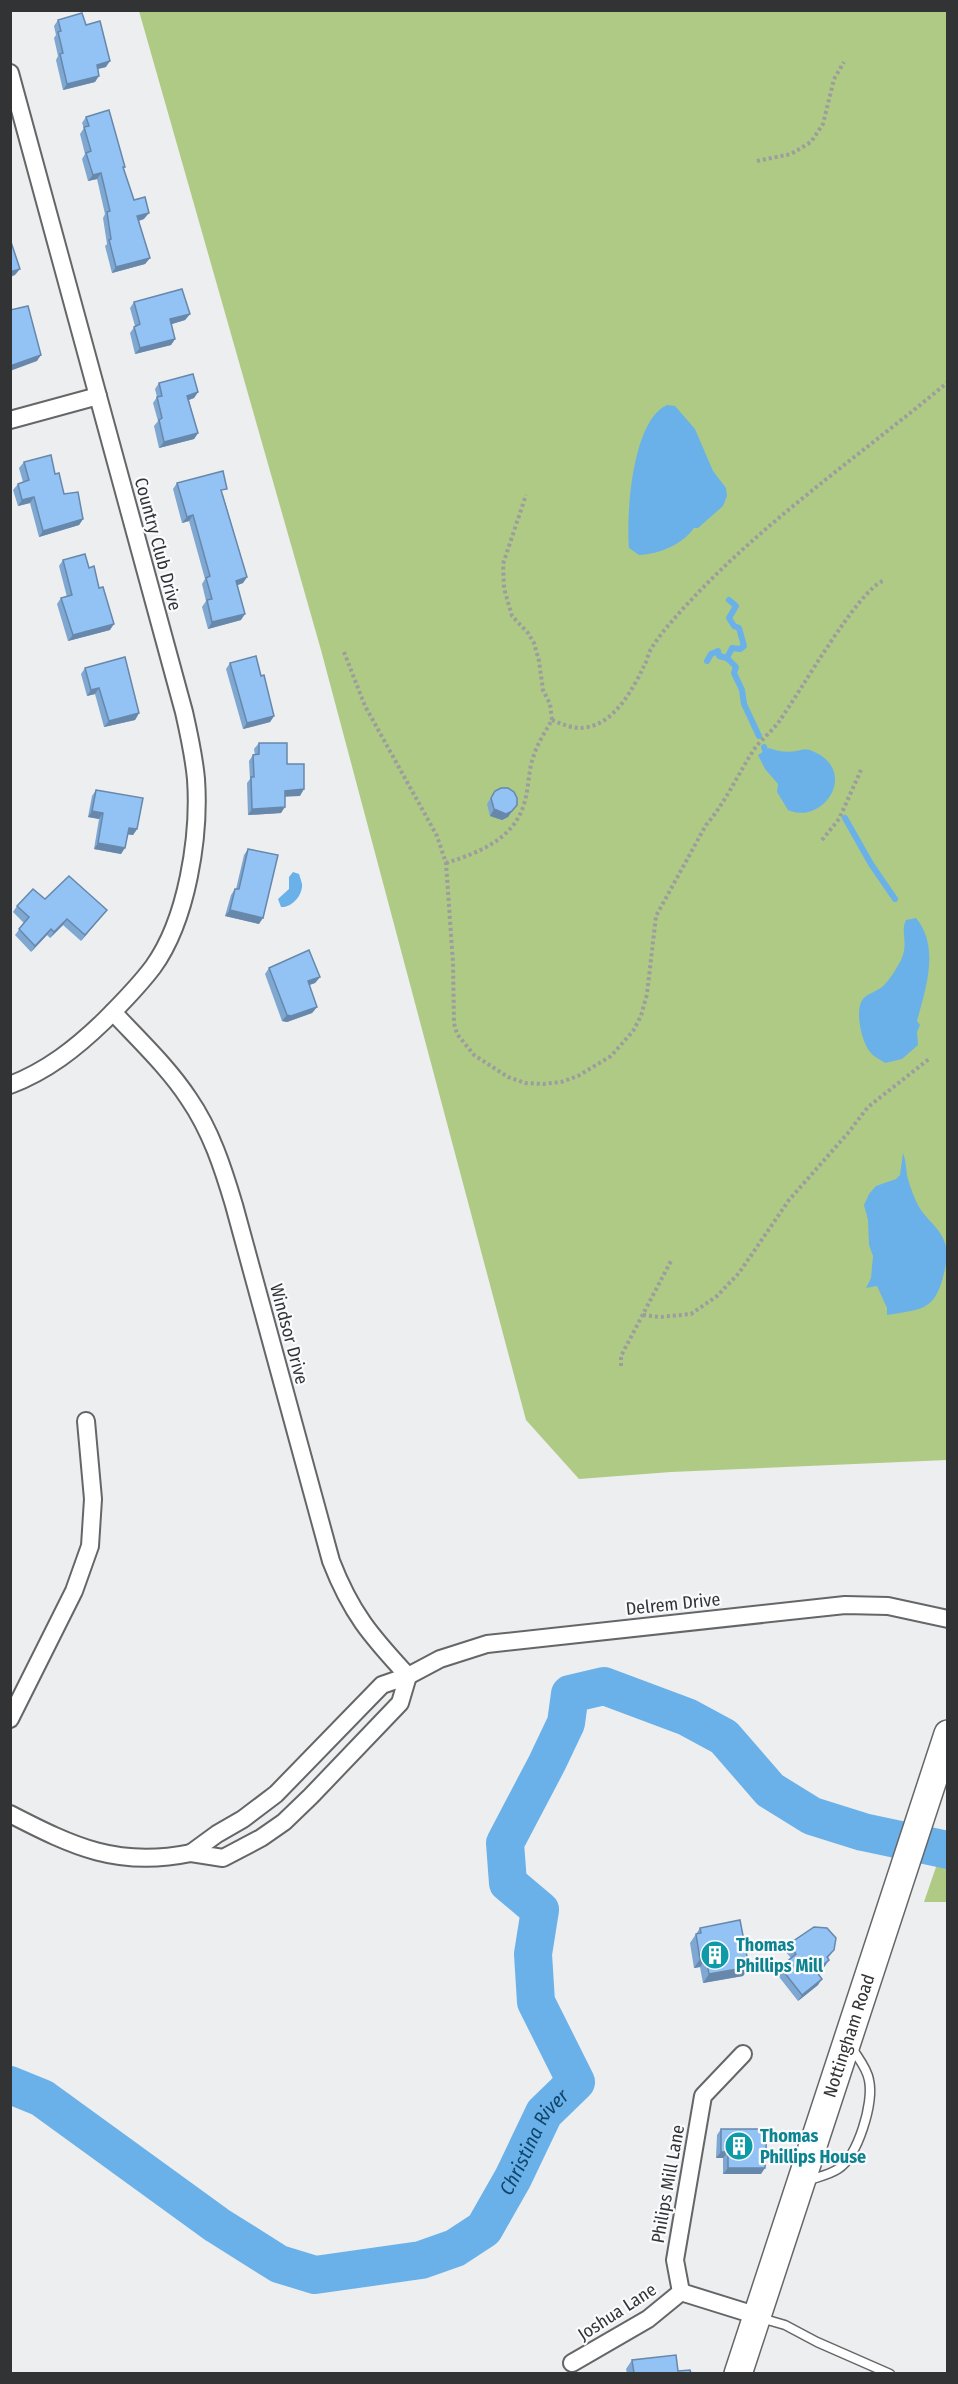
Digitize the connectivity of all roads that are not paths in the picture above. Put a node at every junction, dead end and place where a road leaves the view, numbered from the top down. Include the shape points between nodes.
1 (10, 73) edge
2 (98, 396) junction
3 (10, 420) edge
4 (113, 1012) junction
5 (10, 1085) edge
6 (86, 1421) dead end
7 (948, 1619) edge
8 (408, 1676) junction
9 (10, 1719) edge
10 (948, 1734) edge
11 (10, 1814) edge
12 (192, 1853) junction
13 (848, 2042) junction
14 (743, 2054) dead end
15 (801, 2183) junction
16 (681, 2292) junction
17 (758, 2316) junction
18 (572, 2363) dead end
19 (738, 2373) edge
20 (890, 2373) edge

1 - 2 street, Country Club Drive
2 - 3 street
2 - 4 street, Country Club Drive via 184,712 196,778 197,808 189,871 175,924 153,966
4 - 5 street, Country Club Drive via 66,1054
4 - 8 street, Windsor Drive via 184,1092 206,1126 231,1196 331,1560 363,1626
6 - 9 street via 93,1499 90,1546 74,1591
7 - 8 street, Delrem Drive via 888,1605 833,1606 487,1644 440,1659
8 - 12 street, Delrem Drive via 382,1685 276,1794
8 - 12 street, Delrem Drive via 400,1703 284,1822 223,1858
10 - 13 main road, Nottingham Road
11 - 12 street, Delrem Drive via 57,1838 117,1857 146,1859
13 - 15 main road, Nottingham Road
13 - 15 lane via 869,2081 867,2114 847,2160 839,2168
14 - 16 street, Philips Mill Lane via 703,2096 675,2260
15 - 17 main road, Nottingham Road
16 - 17 street
16 - 18 street, Joshua Lane via 648,2319
17 - 19 main road, Nottingham Road
17 - 20 lane

